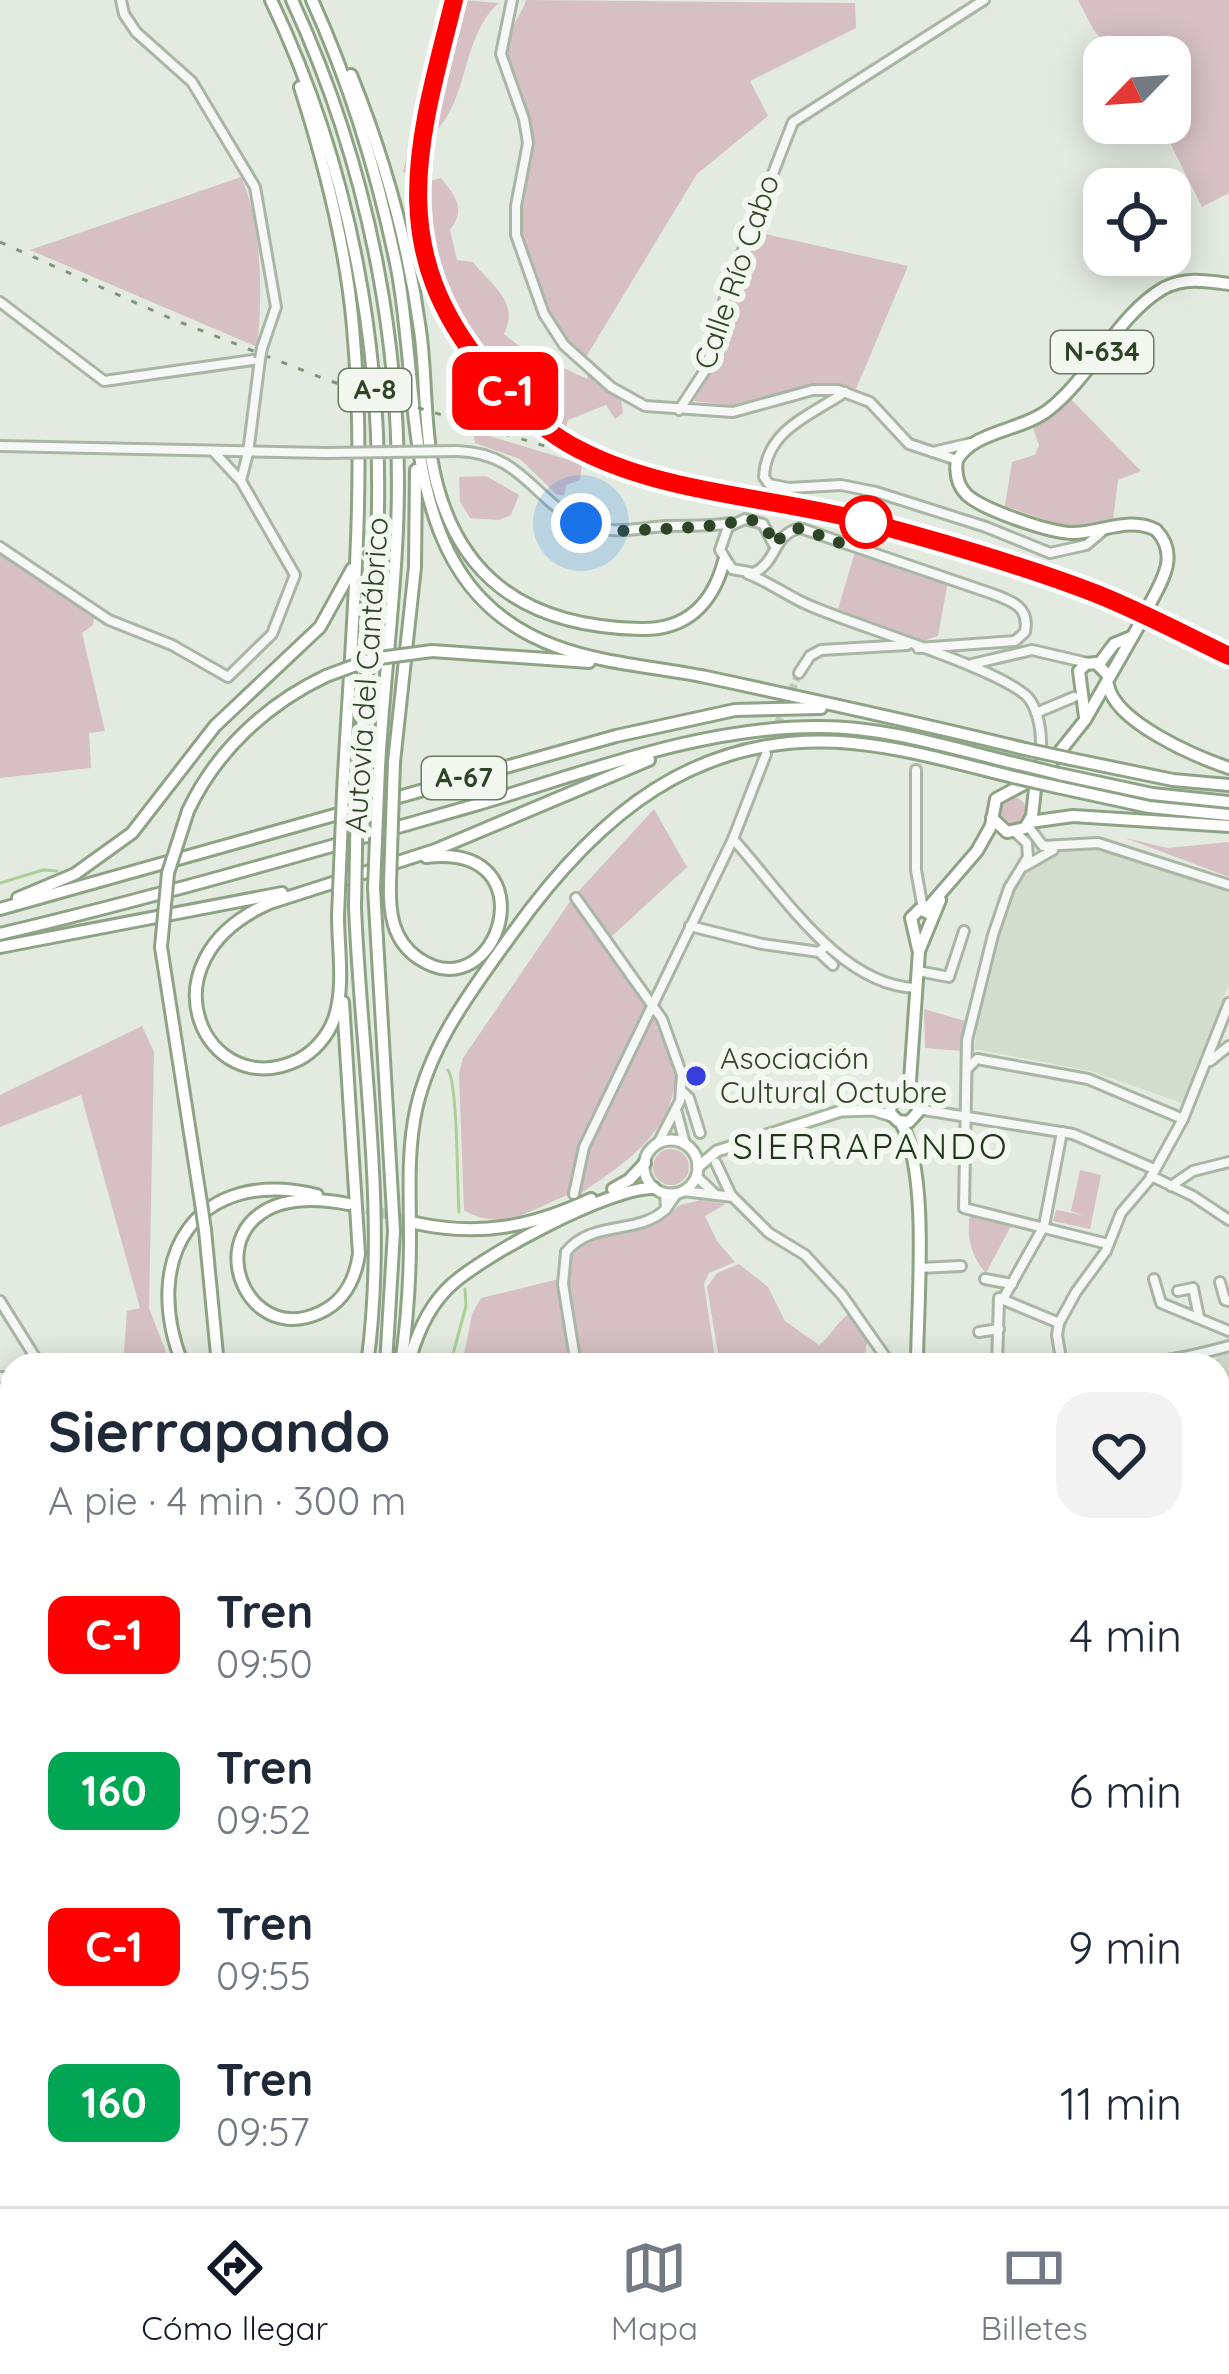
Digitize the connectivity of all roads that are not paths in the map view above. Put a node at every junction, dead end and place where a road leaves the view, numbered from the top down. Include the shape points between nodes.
1 (121, 0) edge
2 (268, 0) edge
3 (292, 0) edge
4 (315, 0) edge
5 (512, 0) edge
6 (984, 0) edge
7 (1229, 284) edge
8 (0, 302) edge
9 (260, 359) junction
10 (845, 392) junction
11 (679, 410) junction
12 (416, 412) junction
13 (979, 441) junction
14 (0, 446) edge
15 (213, 452) junction
16 (934, 452) junction
17 (248, 453) junction
18 (957, 460) junction
19 (241, 481) junction
20 (958, 481) junction
21 (734, 523) junction
22 (700, 527) junction
23 (1105, 529) junction
24 (358, 530) junction
25 (720, 544) junction
26 (774, 545) junction
27 (0, 547) edge
28 (724, 561) junction
29 (769, 562) junction
30 (748, 574) junction
31 (784, 590) junction
32 (1146, 611) dead end
33 (950, 644) junction
34 (913, 646) junction
35 (1059, 655) junction
36 (942, 656) junction
37 (989, 659) junction
38 (1094, 663) junction
39 (970, 664) junction
40 (799, 673) tunnel mouth
41 (991, 676) junction
42 (1077, 676) junction
43 (711, 678) junction
44 (1107, 683) junction
45 (1078, 694) junction
46 (1036, 713) junction
47 (1085, 720) junction
48 (936, 728) junction
49 (755, 731) junction
50 (766, 754) tunnel mouth
51 (1229, 768) edge
52 (916, 770) dead end
53 (1015, 771) junction
54 (1039, 777) junction
55 (1058, 781) junction
56 (1229, 785) edge
57 (1013, 791) junction
58 (1229, 802) edge
59 (1031, 805) junction
60 (1229, 815) edge
61 (992, 818) junction
62 (1029, 824) junction
63 (1229, 826) edge
64 (1011, 832) junction
65 (733, 838) junction
66 (1066, 844) junction
67 (977, 851) junction
68 (399, 861) junction
69 (1018, 872) junction
70 (1229, 885) edge
71 (320, 887) junction
72 (919, 891) junction
73 (943, 893) junction
74 (576, 898) dead end
75 (0, 906) edge
76 (340, 916) junction
77 (923, 917) junction
78 (690, 926) junction
79 (964, 931) dead end
80 (0, 934) edge
81 (0, 947) edge
82 (823, 949) junction
83 (832, 965) dead end
84 (918, 971) junction
85 (916, 988) junction
86 (1229, 1003) edge
87 (652, 1004) junction
88 (1220, 1029) junction
89 (969, 1036) junction
90 (1215, 1042) junction
91 (1229, 1042) edge
92 (977, 1060) junction
93 (1208, 1062) junction
94 (966, 1070) junction
95 (683, 1092) junction
96 (900, 1097) junction
97 (678, 1106) junction
98 (918, 1109) junction
99 (873, 1110) junction
100 (965, 1116) junction
101 (1183, 1119) junction
102 (901, 1120) junction
103 (1062, 1132) junction
104 (700, 1133) dead end
105 (658, 1143) junction
106 (688, 1147) junction
107 (716, 1157) junction
108 (1229, 1162) edge
109 (644, 1163) junction
110 (697, 1172) junction
111 (1152, 1173) junction
112 (621, 1185) junction
113 (1172, 1186) junction
114 (666, 1189) junction
115 (574, 1194) dead end
116 (716, 1195) junction
117 (731, 1196) junction
118 (325, 1200) junction
119 (349, 1204) tunnel mouth
120 (1229, 1220) edge
121 (415, 1222) tunnel mouth
122 (1044, 1226) junction
123 (1108, 1244) junction
124 (961, 1266) dead end
125 (918, 1268) junction
126 (985, 1279) dead end
127 (1154, 1279) dead end
128 (1220, 1282) dead end
129 (1012, 1284) junction
130 (1178, 1291) dead end
131 (1001, 1299) junction
132 (0, 1301) edge
133 (1229, 1301) edge
134 (1199, 1319) junction
135 (1059, 1323) junction
136 (999, 1329) junction
137 (1229, 1331) edge
138 (979, 1332) dead end
139 (1229, 1346) edge
140 (32, 1353) edge
141 (179, 1353) edge
142 (217, 1353) edge
143 (369, 1353) edge
144 (387, 1353) edge
145 (406, 1353) edge
146 (411, 1353) edge
147 (574, 1353) edge
148 (882, 1353) edge
149 (917, 1353) edge
150 (998, 1353) edge
151 (1061, 1353) edge
152 (1199, 1353) edge

1 - 9 street, bridge via 136,32 193,82 255,187 276,308
2 - 24 highway via 320,147 340,238 353,325
2 - 143 highway, Autovía del Cantábrico / A-8, bridge via 334,168 371,351 378,504 355,907 375,1262
3 - 144 highway, Autovía del Cantábrico / A-8, bridge via 350,150 373,241 395,422 397,533 374,887 394,1232
4 - 12 highway via 386,215
4 - 28 highway via 365,110 397,211 421,332 435,478 470,555 500,588 537,611 623,629 665,628 696,614
5 - 11 street via 501,53 528,137 514,220 531,283 559,340 598,377 639,404
6 - 11 street, Calle Río Cabo via 787,130 706,369
7 - 13 highway, N-634 via 1190,280 1160,291 1048,410
8 - 9 street via 104,381
9 - 17 street
10 - 11 street via 813,390 733,412
10 - 16 street via 875,406 906,442
10 - 23 street via 784,431 765,463 769,484 876,492 1050,553 1086,544
12 - 43 highway via 436,527 490,606 528,634 574,652
12 - 68 highway, bridge via 415,567 394,762 391,914 398,937 426,963 447,968 480,956 503,919 500,891 480,867 454,856
13 - 16 street
13 - 18 highway, N-634
14 - 15 street
15 - 17 street
15 - 19 street
16 - 18 street
16 - 20 street
17 - 19 street
17 - 22 street, bridge via 483,454 589,526
18 - 20 highway
19 - 27 street via 295,575 272,634 228,677 109,620
20 - 23 highway via 976,500 1047,529
21 - 22 street
21 - 25 street
21 - 26 street via 758,521
22 - 25 street
23 - 32 highway via 1144,524 1166,541 1168,565
24 - 75 highway via 349,580 320,628 215,726 143,822 75,874
24 - 76 highway, bridge
25 - 28 street
26 - 29 street
26 - 33 street via 804,529 993,594 1025,614 1016,641
28 - 30 street
29 - 30 street
29 - 31 street
30 - 31 street
31 - 34 street
33 - 34 street
33 - 36 street
34 - 36 street
34 - 40 street via 818,650
35 - 37 street via 1025,650
35 - 38 street
35 - 42 street
36 - 39 street
37 - 39 street
37 - 41 street
38 - 42 highway
38 - 44 highway
38 - 44 highway via 1136,631
39 - 41 street
41 - 46 street via 1022,692
42 - 45 highway
43 - 48 highway
43 - 142 highway, bridge via 573,660 432,651 382,657 290,696 215,765 188,811 168,873 161,947
44 - 45 highway
44 - 47 highway
44 - 51 highway via 1125,713
45 - 46 street
45 - 47 highway
46 - 54 street
47 - 54 highway
48 - 56 highway, bridge
48 - 75 highway, A-67 via 802,706 704,716
49 - 53 highway, A-67 via 848,728
49 - 68 highway via 629,767
49 - 80 highway, A-67
50 - 65 street
52 - 72 street
53 - 55 highway, A-67, bridge
53 - 145 highway via 861,744 779,744 673,777 594,834 464,1002 425,1077 410,1151
54 - 57 highway
54 - 59 highway
55 - 58 highway, A-67
55 - 60 highway via 1149,807
57 - 59 highway
57 - 61 highway via 996,799
59 - 62 highway
61 - 64 highway
61 - 67 highway
62 - 63 highway via 1073,816
62 - 64 highway
62 - 66 street via 1042,846
64 - 67 highway
64 - 69 street via 1029,852
65 - 78 street
65 - 82 street
66 - 69 street
66 - 70 street via 1098,843
67 - 73 highway
68 - 71 highway
69 - 89 street
71 - 76 highway via 246,915 208,951 194,996 200,1024 218,1048 271,1067 318,1045 338,1006
71 - 81 highway
72 - 73 street
72 - 77 street
73 - 77 highway
74 - 87 street
76 - 118 highway via 358,1265 334,1304 305,1318 279,1318 243,1285 241,1236 272,1207
77 - 84 highway
78 - 82 street
78 - 87 street
79 - 84 street via 949,977
82 - 83 street
82 - 85 street
84 - 85 highway
85 - 96 highway
86 - 88 street
87 - 95 street
87 - 115 street via 584,1147
88 - 90 street
88 - 91 street
89 - 92 street
89 - 94 street
90 - 91 street
90 - 93 street
91 - 93 street
92 - 94 street
92 - 101 street via 1088,1079
93 - 101 street
94 - 100 street
95 - 97 street
95 - 104 street
96 - 98 highway
96 - 99 main road
96 - 102 highway
97 - 105 street
97 - 106 street
98 - 100 street
98 - 102 highway
99 - 102 main road
99 - 107 main road via 841,1111
100 - 103 street
100 - 122 street via 964,1208
101 - 111 street
102 - 125 highway via 916,1189
103 - 111 street
103 - 122 street
105 - 106 main road
105 - 109 main road
106 - 107 main road
106 - 110 main road
107 - 110 main road
107 - 117 street
108 - 113 street
109 - 112 highway
109 - 114 main road
110 - 114 main road
110 - 116 street
111 - 113 street
111 - 123 street
112 - 114 highway
112 - 121 highway via 502,1230
113 - 120 street
114 - 116 street
114 - 146 highway via 623,1191 470,1270 432,1308
114 - 147 street via 666,1208 646,1221 590,1232 566,1252
116 - 117 street
117 - 148 street via 826,1275
118 - 119 highway
118 - 141 highway via 292,1189 249,1192 211,1208 185,1233 166,1294
122 - 123 street
122 - 129 street
123 - 135 street
124 - 125 street
125 - 149 highway
126 - 129 street
127 - 134 street via 1161,1303
128 - 133 street
129 - 131 street
130 - 134 street via 1192,1288
131 - 135 street
131 - 136 street
132 - 140 street
134 - 137 street
135 - 151 street
136 - 138 street
136 - 150 street
139 - 152 street

